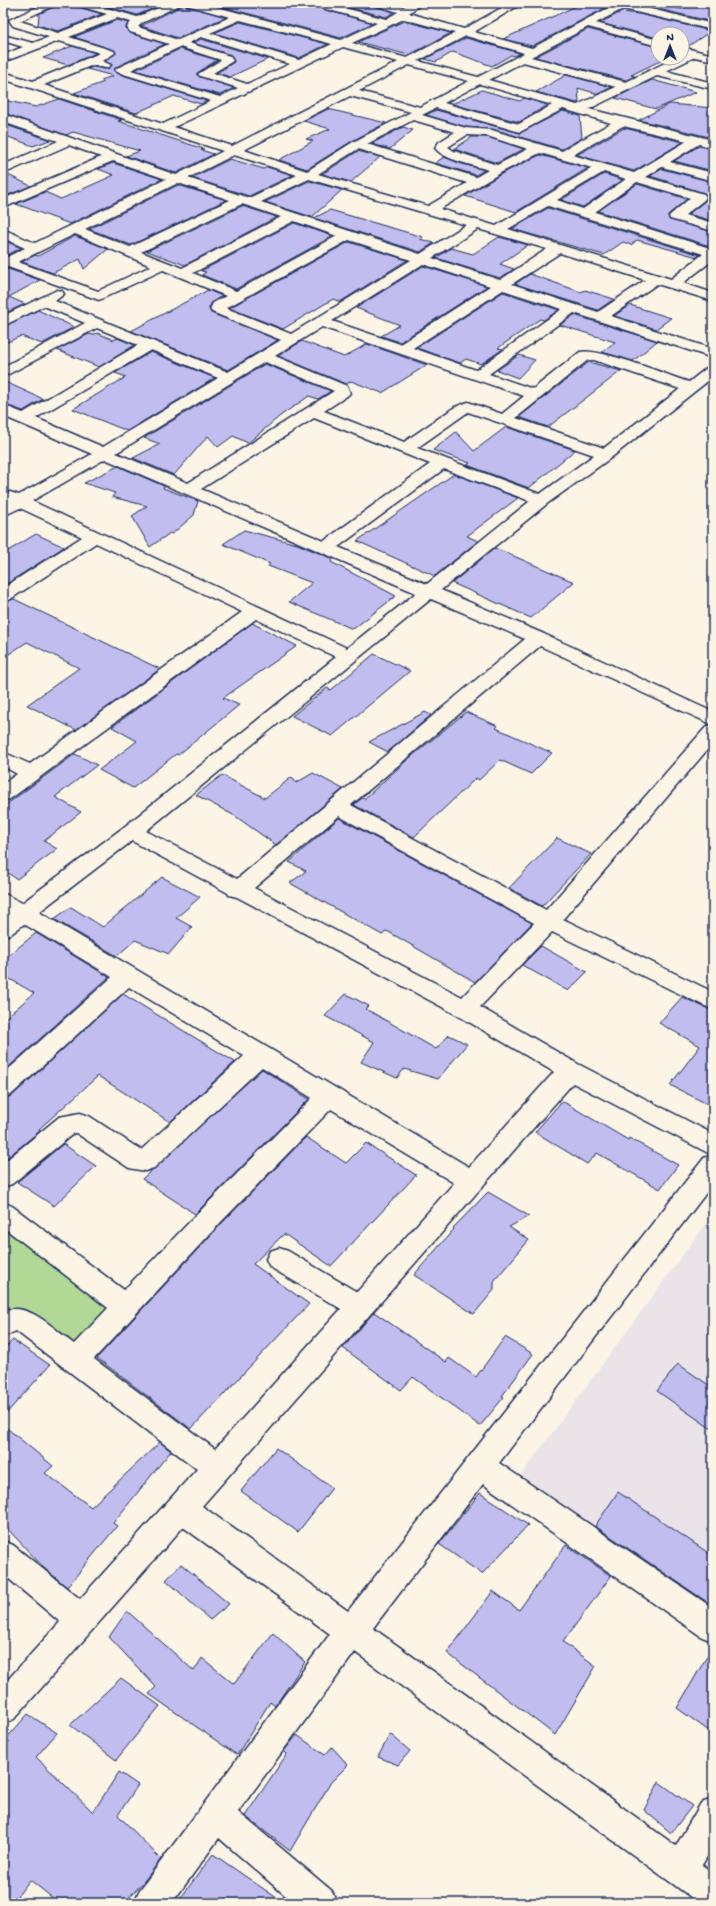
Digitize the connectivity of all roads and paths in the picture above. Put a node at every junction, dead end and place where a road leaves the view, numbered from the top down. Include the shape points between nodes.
1 (24, 3) edge
2 (55, 3) edge
3 (79, 3) edge
4 (179, 3) edge
5 (190, 3) edge
6 (221, 3) edge
7 (314, 3) edge
8 (378, 3) edge
9 (418, 3) edge
10 (518, 3) edge
11 (617, 4) edge
12 (330, 5) edge
13 (41, 8) junction
14 (209, 8) junction
15 (672, 8) dead end
16 (404, 12) junction
17 (117, 14) junction
18 (660, 14) junction
19 (240, 16) junction
20 (138, 21) junction
21 (385, 22) junction
22 (587, 24) junction
23 (713, 28) edge
24 (466, 32) junction
25 (201, 34) junction
26 (61, 37) junction
27 (3, 38) edge
28 (650, 41) edge
29 (178, 44) junction
30 (342, 44) junction
31 (35, 47) junction
32 (533, 52) junction
33 (690, 52) edge
34 (694, 53) junction
35 (521, 58) junction
36 (713, 58) edge
37 (3, 59) edge
38 (92, 61) junction
39 (408, 62) junction
40 (301, 64) junction
41 (121, 70) junction
42 (656, 72) junction
43 (3, 75) edge
44 (478, 80) junction
45 (21, 81) junction
46 (34, 85) junction
47 (627, 86) junction
48 (713, 86) edge
49 (248, 88) junction
50 (3, 89) edge
51 (349, 92) junction
52 (222, 101) junction
53 (434, 104) junction
54 (562, 104) junction
55 (579, 109) junction
56 (416, 114) junction
57 (3, 118) edge
58 (621, 122) junction
59 (22, 125) junction
60 (165, 128) junction
61 (520, 128) junction
62 (465, 131) junction
63 (3, 132) edge
64 (503, 138) junction
65 (698, 140) junction
66 (69, 141) junction
67 (713, 144) edge
68 (357, 145) junction
69 (540, 148) junction
70 (232, 150) junction
71 (113, 156) junction
72 (563, 156) junction
73 (660, 164) junction
74 (602, 168) junction
75 (498, 169) junction
76 (3, 170) edge
77 (308, 175) junction
78 (713, 177) edge
79 (635, 178) junction
80 (177, 179) junction
81 (478, 182) junction
82 (713, 190) edge
83 (700, 197) junction
84 (545, 201) junction
85 (246, 202) junction
86 (3, 204) edge
87 (430, 210) junction
88 (585, 213) junction
89 (292, 217) junction
90 (477, 224) junction
91 (713, 226) edge
92 (74, 229) junction
93 (498, 230) junction
94 (3, 233) edge
95 (348, 235) junction
96 (35, 248) junction
97 (558, 248) junction
98 (130, 252) junction
99 (713, 253) edge
100 (420, 260) junction
101 (5, 263) edge
102 (163, 266) junction
103 (182, 273) junction
104 (655, 280) junction
105 (673, 284) junction
106 (501, 285) junction
107 (70, 286) junction
108 (237, 296) junction
109 (713, 297) edge
110 (44, 300) junction
111 (572, 309) junction
112 (599, 318) junction
113 (3, 322) edge
114 (321, 322) junction
115 (95, 323) junction
116 (290, 339) junction
117 (149, 345) junction
118 (401, 350) junction
119 (713, 354) edge
120 (263, 356) junction
121 (713, 370) edge
122 (3, 373) edge
123 (477, 376) junction
124 (228, 377) junction
125 (692, 388) junction
126 (536, 395) junction
127 (3, 410) edge
128 (313, 412) junction
129 (24, 419) junction
130 (505, 419) junction
131 (406, 448) junction
132 (103, 454) junction
133 (606, 454) junction
134 (442, 463) junction
135 (188, 490) junction
136 (3, 494) edge
137 (542, 500) junction
138 (19, 502) junction
139 (3, 511) edge
140 (94, 537) junction
141 (325, 548) junction
142 (428, 592) junction
143 (3, 596) edge
144 (254, 612) junction
145 (538, 638) junction
146 (350, 656) junction
147 (713, 719) edge
148 (713, 730) edge
149 (3, 758) edge
150 (32, 773) junction
151 (3, 794) edge
152 (337, 806) junction
153 (131, 832) junction
154 (237, 890) junction
155 (3, 902) edge
156 (22, 913) junction
157 (550, 921) junction
158 (3, 928) edge
159 (127, 976) junction
160 (713, 1002) edge
161 (465, 1009) junction
162 (260, 1055) junction
163 (570, 1070) junction
164 (3, 1088) edge
165 (330, 1096) junction
166 (713, 1146) edge
167 (713, 1165) edge
168 (3, 1177) edge
169 (471, 1181) junction
170 (3, 1213) edge
171 (279, 1259) dead end
172 (358, 1306) junction
173 (126, 1307) junction
174 (3, 1325) edge
175 (76, 1361) junction
176 (480, 1466) junction
177 (217, 1467) junction
178 (181, 1508) junction
179 (3, 1554) edge
180 (81, 1620) junction
181 (713, 1626) edge
182 (352, 1632) junction
183 (3, 1708) edge
184 (216, 1814) junction
185 (713, 1815) edge
186 (681, 1870) junction
187 (713, 1893) edge
188 (151, 1903) edge
189 (320, 1903) edge

1 - 13 street
2 - 13 street
3 - 17 street
4 - 20 street
5 - 14 street
6 - 14 street
7 - 12 street
8 - 16 street
9 - 16 street
10 - 24 street
11 - 18 street
11 - 22 street
12 - 21 street
13 - 26 street via 14,20 18,24
14 - 19 street
15 - 18 street
16 - 21 street
16 - 24 street
17 - 20 street
17 - 26 street
18 - 23 street
19 - 25 street
19 - 30 street
20 - 29 street via 132,27 134,30
21 - 30 street
22 - 28 street
22 - 32 street
24 - 32 street
24 - 39 street
25 - 29 street
25 - 40 street
26 - 31 street
26 - 38 street via 110,53
27 - 31 street
29 - 41 street
29 - 49 street via 226,58 228,62 204,74
30 - 39 street
30 - 40 street
31 - 37 street
32 - 35 street
33 - 34 street
34 - 36 street
34 - 42 street
35 - 44 street
35 - 47 street
38 - 41 street
38 - 46 street
39 - 44 street
39 - 51 street
40 - 49 street
41 - 52 street
42 - 47 street
42 - 48 street
43 - 45 street
44 - 53 street
44 - 54 street
45 - 46 street
45 - 50 street
46 - 60 street
47 - 55 street
49 - 52 street
51 - 56 street
51 - 70 street
52 - 60 street
53 - 56 street
53 - 61 street
54 - 55 street
54 - 61 street
55 - 58 street
56 - 62 street
56 - 68 street
57 - 59 street
58 - 65 street
58 - 72 street
59 - 63 street
59 - 66 street
60 - 70 street
61 - 64 street
62 - 64 street
62 - 75 street via 441,148 450,154
64 - 69 street
65 - 67 street
65 - 73 street
66 - 71 street
66 - 76 street
68 - 77 street
68 - 81 street
69 - 72 street
69 - 75 street
70 - 77 street
70 - 80 street
71 - 80 street
71 - 86 street
72 - 74 street
73 - 78 street
73 - 79 street
74 - 79 street
74 - 84 street
75 - 81 street
77 - 85 street
77 - 87 street
79 - 83 street
79 - 88 street
80 - 85 street
80 - 92 street
81 - 87 street
82 - 83 street
83 - 91 street via 675,216
84 - 88 street
84 - 93 street
85 - 89 street
85 - 98 street
87 - 90 street
88 - 99 street
89 - 95 street
89 - 103 street
90 - 93 street
90 - 100 street
92 - 96 street
92 - 98 street
93 - 97 street
94 - 96 street
95 - 100 street
95 - 108 street
96 - 101 street
97 - 104 street
97 - 106 street
98 - 102 street
99 - 105 street
100 - 106 street
100 - 114 street
101 - 107 street
102 - 103 street
102 - 107 street via 104,295 94,295
103 - 108 street
104 - 105 street
104 - 112 street
105 - 109 street
106 - 111 street
106 - 118 street
107 - 110 street
108 - 116 street via 217,309
110 - 113 street
110 - 115 street
111 - 112 street
111 - 123 street
112 - 119 street
114 - 116 street
114 - 118 street
115 - 117 street
115 - 122 street
116 - 120 street
117 - 124 street
117 - 129 street
118 - 123 street
120 - 124 street
120 - 128 street via 342,389 342,393
121 - 125 street
123 - 126 street
124 - 132 street
125 - 126 street via 590,355 581,358
125 - 133 street
126 - 130 street
127 - 129 street
128 - 131 street
128 - 135 street
129 - 132 street
130 - 131 street via 465,408
130 - 133 street
131 - 134 street
132 - 135 street
132 - 138 street
133 - 137 street
134 - 137 street
134 - 141 street
135 - 141 street
136 - 138 street
137 - 142 street
138 - 139 street
138 - 140 street
140 - 143 street
140 - 144 street
141 - 142 street
142 - 145 street
142 - 146 street
144 - 146 street
144 - 150 street
145 - 147 street
145 - 152 street
146 - 153 street
148 - 157 street
149 - 150 street
150 - 151 street
152 - 154 street
152 - 157 street
153 - 154 street
153 - 156 street
154 - 161 street
155 - 156 street
156 - 158 street
156 - 159 street
157 - 160 street
157 - 161 street
159 - 162 street
159 - 164 street
161 - 163 street
162 - 165 street
162 - 168 street via 145,1161 138,1161 80,1124 74,1123 68,1124
163 - 166 street
163 - 169 street
165 - 169 street
165 - 173 street via 212,1215
167 - 176 street
169 - 172 street
170 - 173 street
171 - 172 street
172 - 177 street
173 - 175 street
174 - 175 street via 8,1320 16,1318 23,1321
175 - 177 street
176 - 181 street
176 - 182 street
177 - 178 street
178 - 180 street
178 - 182 street
179 - 180 street
180 - 183 street
182 - 184 street
182 - 186 street
184 - 188 street
184 - 189 street
185 - 186 street
186 - 187 street

